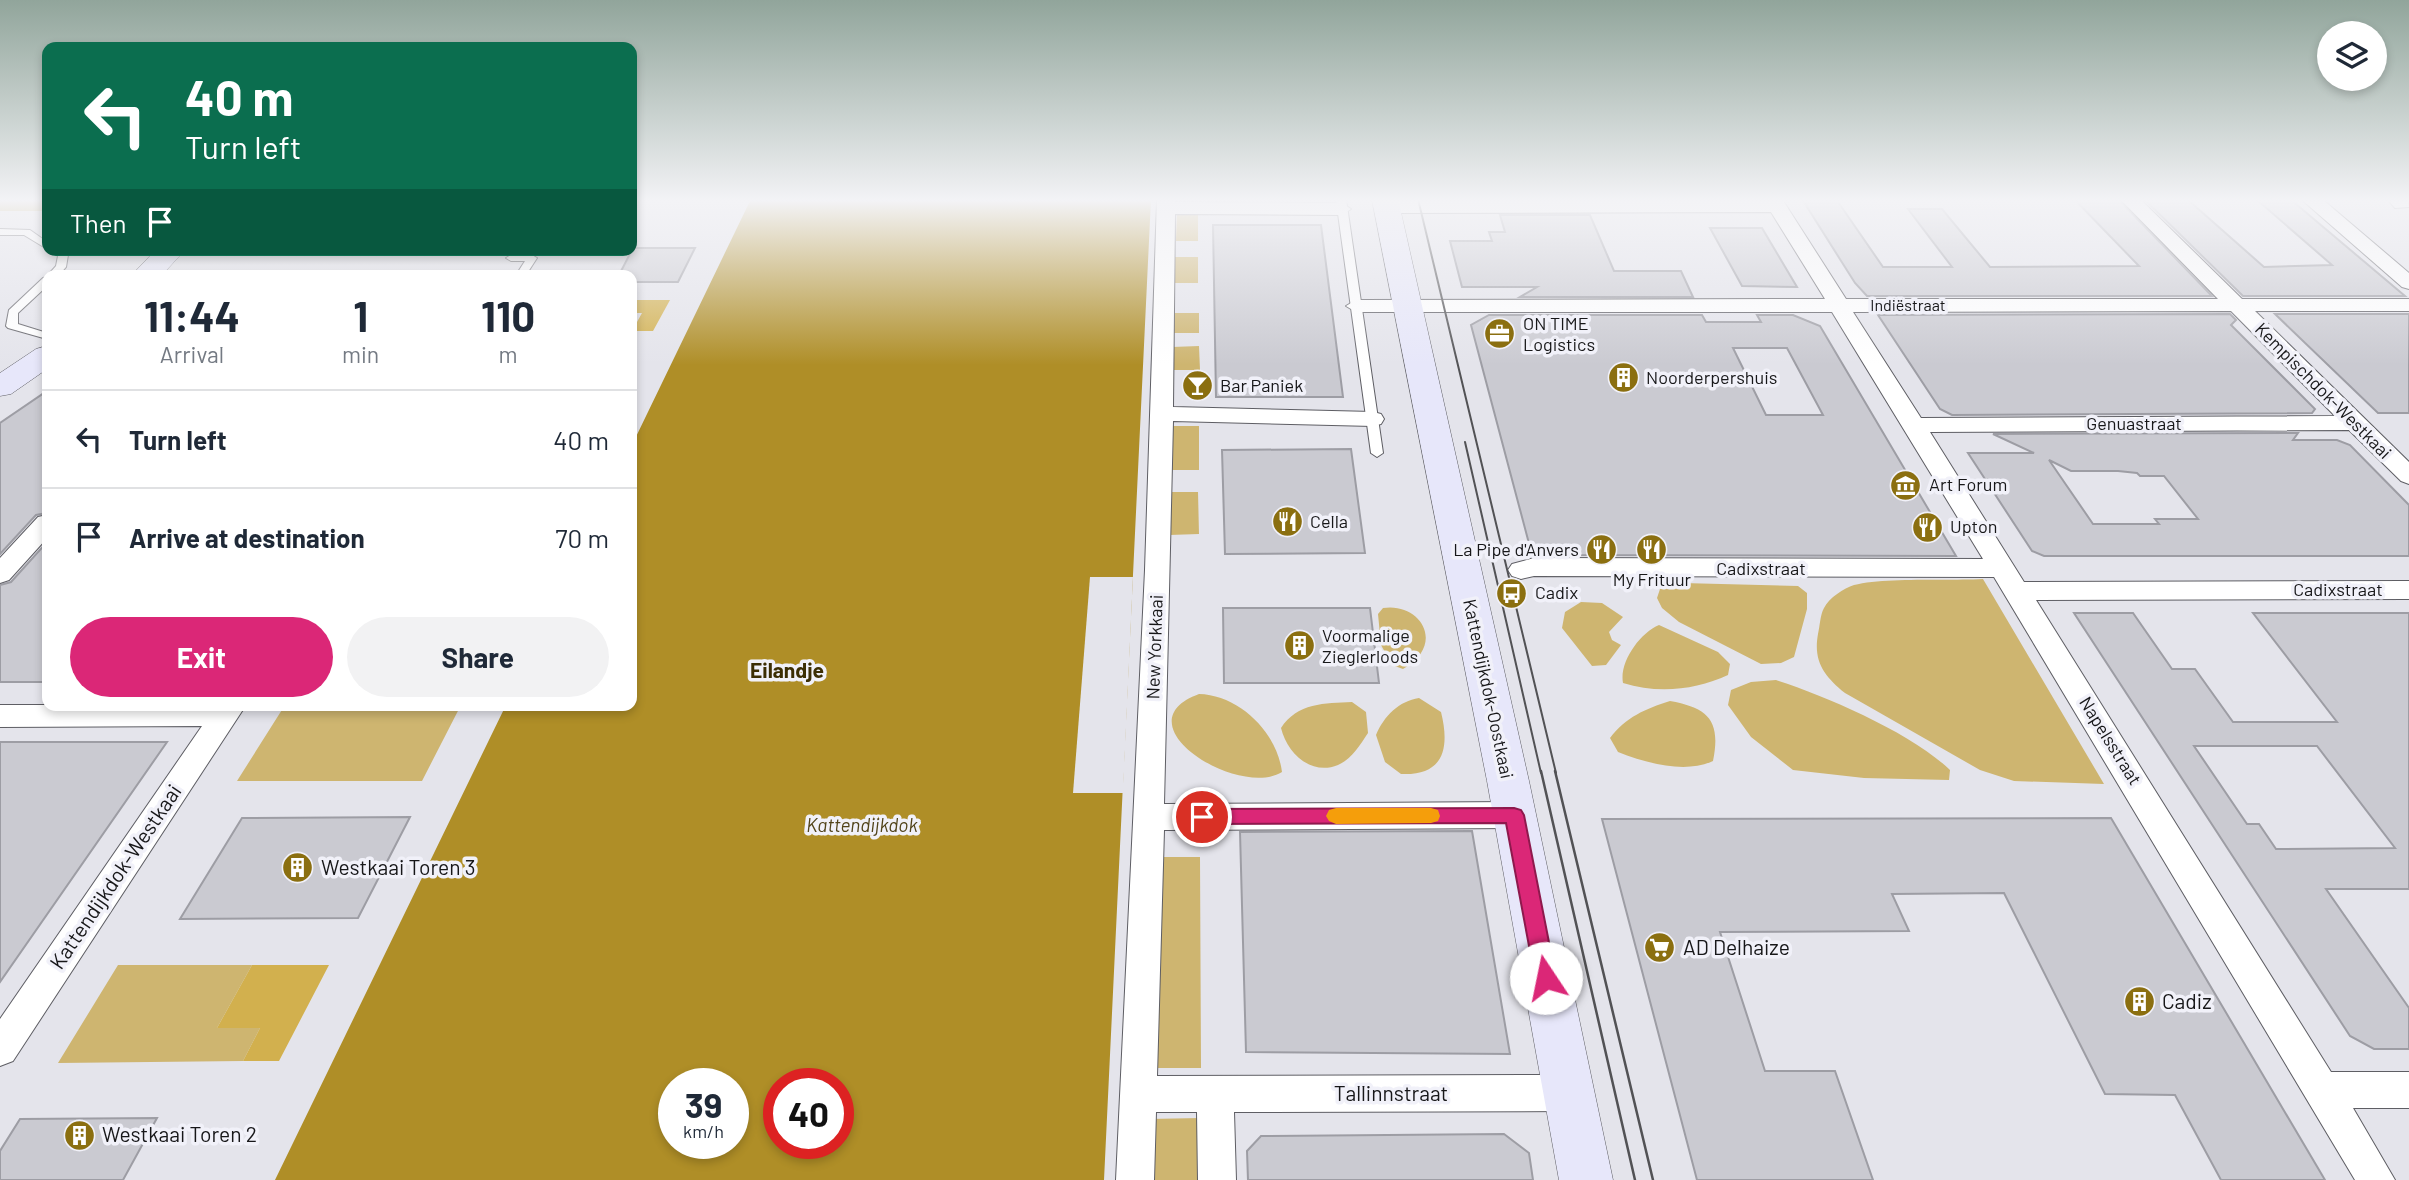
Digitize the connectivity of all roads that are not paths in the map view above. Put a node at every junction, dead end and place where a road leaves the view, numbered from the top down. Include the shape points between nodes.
1 (1165, 254) edge
2 (1349, 254) edge
3 (1396, 254) edge
4 (1807, 254) edge
5 (2185, 254) edge
6 (2374, 254) edge
7 (166, 256) edge
8 (511, 258) dead end
9 (151, 270) edge
10 (524, 270) edge
11 (2409, 283) edge
12 (42, 285) edge
13 (1406, 305) junction
14 (1839, 305) junction
15 (2237, 305) junction
16 (2409, 305) edge
17 (1356, 306) junction
18 (42, 335) edge
19 (42, 358) edge
20 (0, 387) edge
21 (1160, 414) junction
22 (1373, 419) junction
23 (2355, 423) junction
24 (1913, 425) junction
25 (1377, 453) dead end
26 (2409, 476) edge
27 (42, 528) edge
28 (1521, 570) dead end
29 (0, 574) edge
30 (2009, 579) junction
31 (2409, 590) edge
32 (191, 711) edge
33 (228, 711) edge
34 (0, 716) edge
35 (1514, 815) junction
36 (1150, 817) junction
37 (0, 1049) edge
38 (2321, 1090) junction
39 (2409, 1090) edge
40 (1568, 1093) junction
41 (1139, 1094) junction
42 (1215, 1095) junction
43 (1135, 1180) edge
44 (1217, 1180) edge
45 (1586, 1180) edge
46 (2376, 1180) edge

1 - 21 street, New Yorkkaai
2 - 17 lane
3 - 13 street, Kattendijkdok-Oostkaai
4 - 14 street, Napelsstraat
5 - 15 street, Kempischdok-Westkaai
6 - 11 street
7 - 9 street
8 - 10 lane via 532,258
12 - 18 lane via 13,312 12,326
13 - 14 street, Indiëstraat
13 - 17 street, Indiëstraat
13 - 35 street, Kattendijkdok-Oostkaai
14 - 15 street, Indiëstraat
14 - 24 street, Napelsstraat
15 - 16 street, Indiëstraat
15 - 23 street, Kempischdok-Westkaai
17 - 22 lane
19 - 20 street
21 - 22 street
21 - 36 street, New Yorkkaai
22 - 25 lane
23 - 24 street, Genuastraat
23 - 26 street, Kempischdok-Westkaai
24 - 30 street, Napelsstraat
27 - 29 street
28 - 30 street, Cadixstraat
30 - 31 street, Cadixstraat
30 - 38 street, Napelsstraat
32 - 34 street
33 - 37 street, Kattendijkdok-Westkaai
35 - 36 street
35 - 40 street, Kattendijkdok-Oostkaai
36 - 41 street, New Yorkkaai
38 - 39 street
38 - 46 street, Napelsstraat
40 - 42 street, Tallinnstraat
40 - 45 street, Kattendijkdok-Oostkaai
41 - 42 street
41 - 43 street, New Yorkkaai
42 - 44 street

